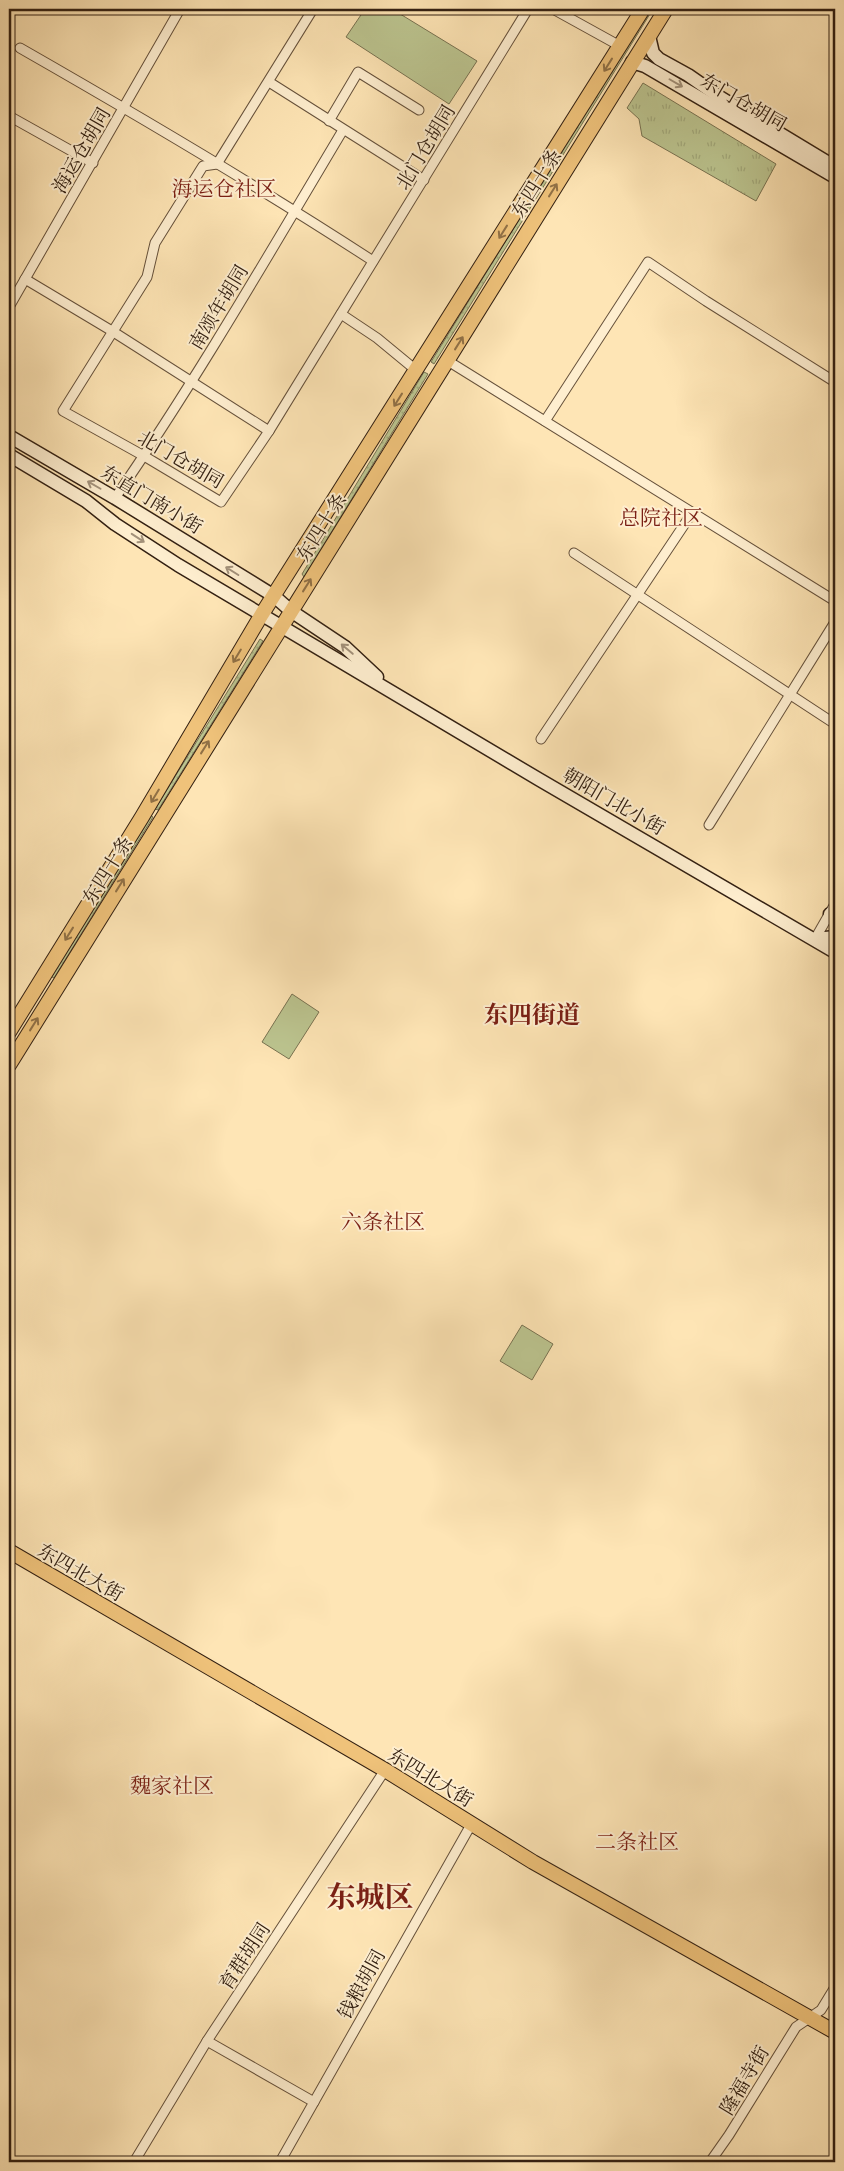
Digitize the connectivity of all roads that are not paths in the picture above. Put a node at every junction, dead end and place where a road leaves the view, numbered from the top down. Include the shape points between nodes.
1 (180, 9) edge
2 (313, 9) edge
3 (528, 9) edge
4 (552, 9) edge
5 (643, 9) edge
6 (666, 9) edge
7 (648, 36) junction
8 (620, 46) junction
9 (20, 48) dead end
10 (632, 62) junction
11 (269, 82) junction
12 (124, 107) junction
13 (419, 110) dead end
14 (9, 116) edge
15 (328, 121) junction
16 (343, 130) junction
17 (92, 163) junction
18 (217, 164) junction
19 (835, 167) edge
20 (835, 177) edge
21 (424, 180) junction
22 (295, 210) junction
23 (373, 261) junction
24 (25, 279) junction
25 (9, 307) edge
26 (341, 314) junction
27 (112, 331) junction
28 (448, 361) junction
29 (416, 371) junction
30 (835, 382) edge
31 (191, 383) junction
32 (545, 421) junction
33 (268, 431) junction
34 (9, 436) edge
35 (9, 455) edge
36 (144, 456) junction
37 (115, 498) junction
38 (692, 513) junction
39 (574, 552) dead end
40 (637, 595) junction
41 (274, 596) junction
42 (835, 601) edge
43 (291, 611) junction
44 (262, 614) junction
45 (835, 622) edge
46 (281, 626) junction
47 (396, 694) junction
48 (788, 695) junction
49 (835, 724) edge
50 (541, 738) dead end
51 (709, 825) dead end
52 (833, 913) edge
53 (835, 937) edge
54 (815, 939) junction
55 (835, 952) edge
56 (9, 1032) edge
57 (9, 1065) edge
58 (9, 1551) edge
59 (385, 1770) junction
60 (472, 1823) junction
61 (835, 1987) edge
62 (809, 2017) junction
63 (835, 2032) edge
64 (207, 2041) junction
65 (314, 2102) junction
66 (134, 2162) edge
67 (280, 2162) edge
68 (710, 2162) edge

1 - 12 street, 海运仓胡同
2 - 11 street, 北门仓胡同
3 - 21 street, 北门仓胡同
4 - 8 street
5 - 8 main road, 东四十条
6 - 7 main road, 东四十条
7 - 10 main road, 东四十条
7 - 19 main road, 东门仓胡同 via 653,53 659,59
8 -> 29 main road, 东四十条
9 - 12 street
10 -> 20 main road, 东门仓胡同 via 646,66
28 -> 10 main road, 东四十条
11 - 15 street
11 - 18 street, 北门仓胡同
12 - 17 street, 海运仓胡同
12 - 18 street
13 - 15 street via 358,72
14 - 17 street
15 - 16 street
16 - 21 street
16 - 22 street, 南颂年胡同
17 - 24 street, 海运仓胡同
18 - 22 street
18 - 27 street, 北门仓胡同 via 203,166 156,243 147,277
21 - 23 street, 北门仓胡同
22 - 23 street
22 - 31 street, 南颂年胡同
23 - 26 street, 北门仓胡同
24 - 25 street, 海运仓胡同
24 - 27 street
26 - 29 street via 377,338
26 - 33 street, 北门仓胡同
27 - 31 street
27 - 36 street, 北门仓胡同 via 63,411
28 - 32 street
43 -> 28 main road, 东四十条
29 -> 41 main road, 东四十条
30 - 32 street via 648,262
31 - 33 street
31 - 36 street, 南颂年胡同
32 - 38 street
33 - 36 street, 北门仓胡同 via 221,502
37 -> 34 main road, 东直门南小街
35 -> 44 main road, 东直门南小街 via 86,501 178,565
36 - 37 street, 南颂年胡同
41 -> 37 main road, 东直门南小街
38 - 40 street
38 - 42 street
39 - 40 street
40 - 48 street
40 - 50 street
41 - 43 main road, 东直门南小街
41 - 44 main road, 东四十条
43 - 46 main road, 东四十条
47 -> 43 main road, 朝阳门北小街 via 345,647
44 - 46 main road, 东直门南小街
44 -> 56 main road, 东四十条 via 147,809
45 - 48 street
46 - 47 main road, 朝阳门北小街
57 -> 46 main road, 东四十条
47 - 54 main road, 朝阳门北小街
48 - 49 street
48 - 51 street
52 - 54 street
53 - 54 main road
54 - 55 main road, 朝阳门北小街
58 - 59 main road, 东四北大街
59 - 60 main road, 东四北大街
59 - 64 street, 育群胡同
60 - 62 main road, 东四北大街 via 644,1926
60 - 65 street, 钱粮胡同
61 - 62 street, 隆福寺街 via 821,2010
62 - 63 main road, 东四北大街
62 - 68 street, 隆福寺街 via 796,2027
64 - 65 street
64 - 66 street, 育群胡同
65 - 67 street, 钱粮胡同

